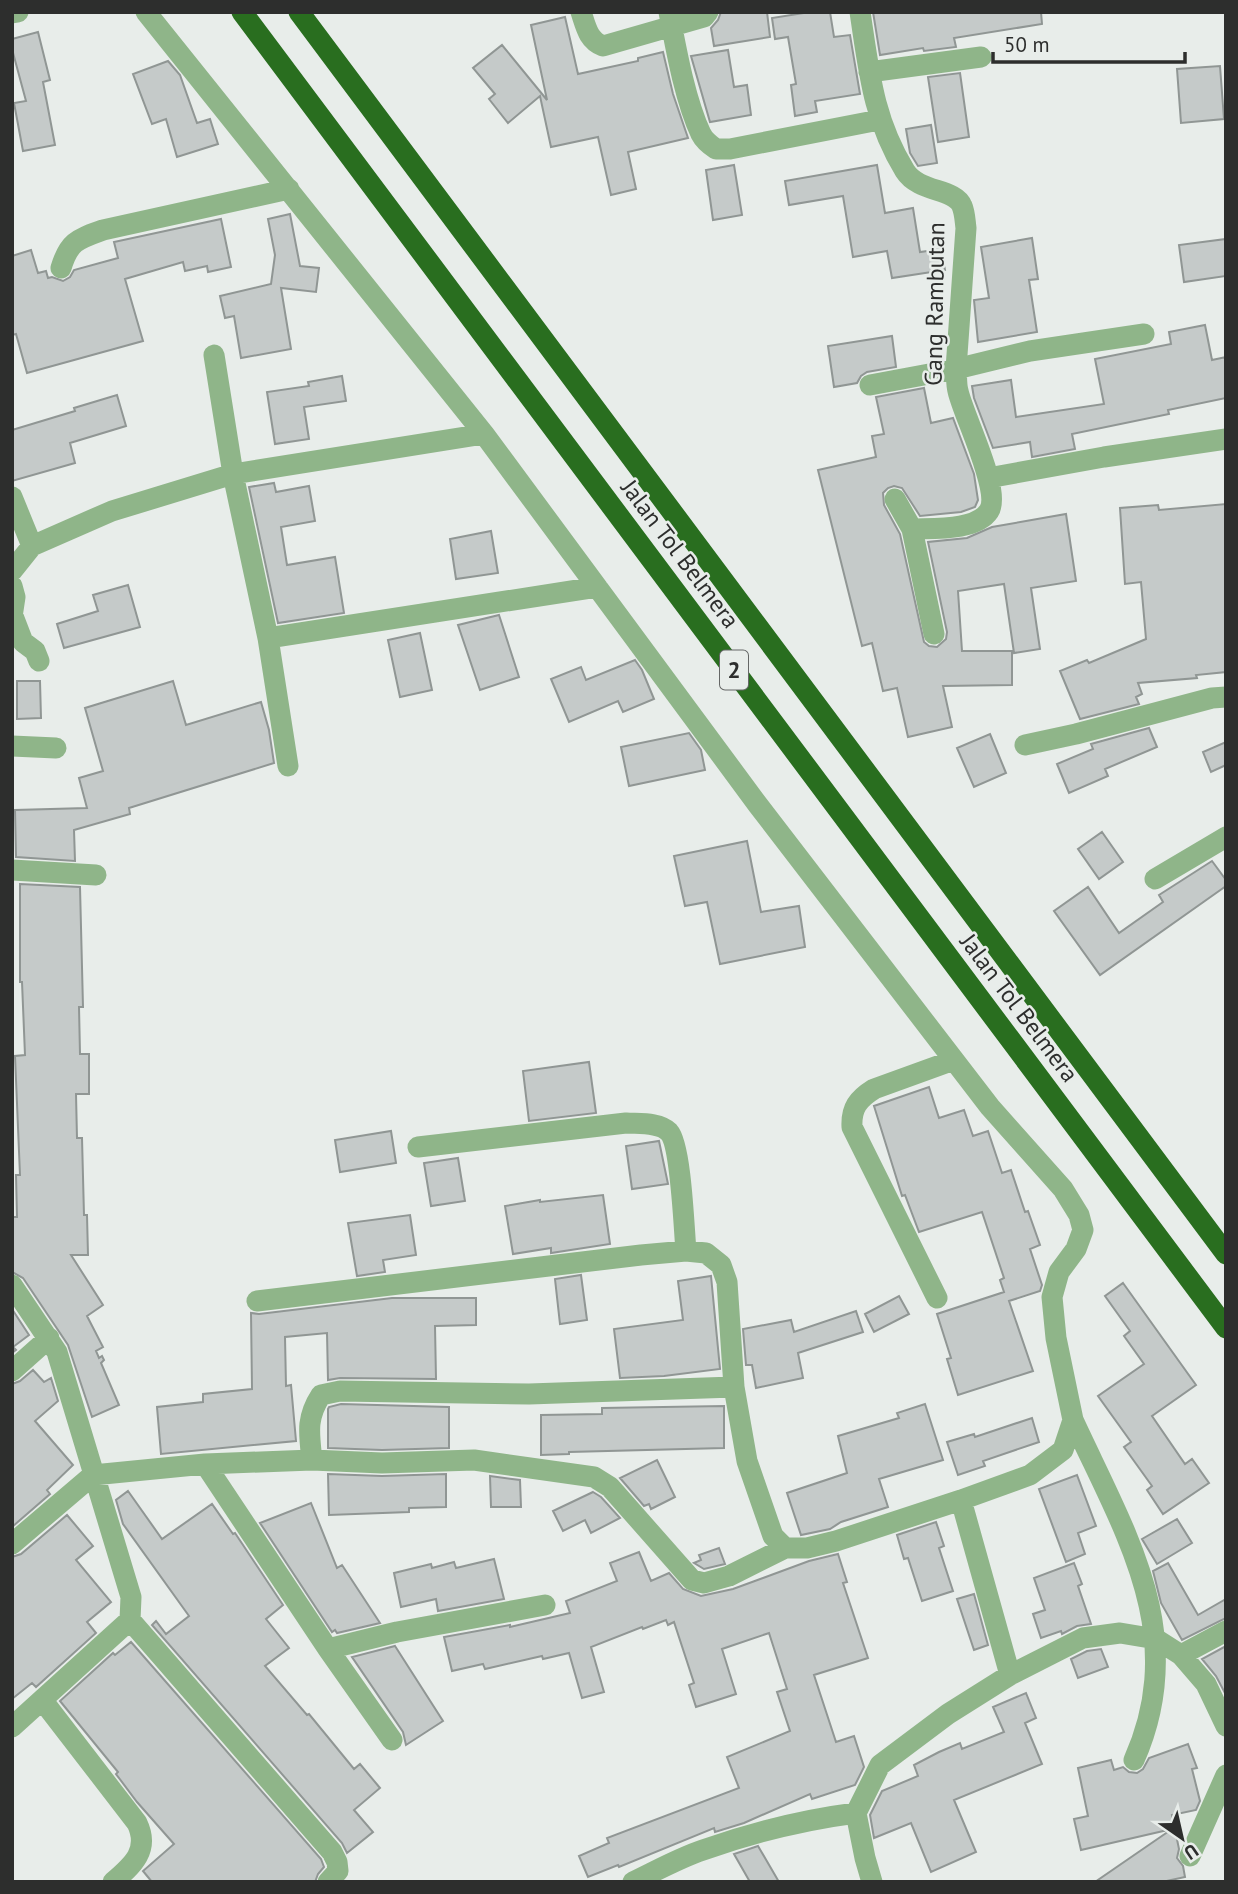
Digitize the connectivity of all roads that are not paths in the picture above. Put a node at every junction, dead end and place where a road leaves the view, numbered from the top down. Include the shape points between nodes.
1 (18, 12) edge
2 (146, 12) edge
3 (242, 12) edge
4 (299, 12) edge
5 (581, 12) edge
6 (708, 12) edge
7 (860, 12) edge
8 (12, 13) edge
9 (670, 19) edge
10 (981, 57) dead end
11 (869, 72) junction
12 (879, 120) junction
13 (289, 189) junction
14 (61, 268) dead end
15 (1144, 334) dead end
16 (214, 355) dead end
17 (956, 369) junction
18 (870, 385) dead end
19 (484, 434) junction
20 (1226, 439) edge
21 (233, 474) junction
22 (988, 478) junction
23 (12, 496) edge
24 (895, 499) dead end
25 (912, 529) junction
26 (32, 546) junction
27 (12, 571) edge
28 (12, 586) edge
29 (597, 587) junction
30 (13, 616) edge
31 (934, 634) dead end
32 (268, 638) junction
33 (39, 661) dead end
34 (1226, 697) edge
35 (1025, 745) dead end
36 (12, 746) edge
37 (56, 748) dead end
38 (288, 766) dead end
39 (1225, 838) edge
40 (13, 870) edge
41 (96, 875) dead end
42 (1155, 878) dead end
43 (12, 888) edge
44 (954, 1060) junction
45 (418, 1147) dead end
46 (686, 1251) junction
47 (1226, 1254) edge
48 (12, 1285) edge
49 (937, 1298) dead end
50 (257, 1301) dead end
51 (1226, 1328) edge
52 (49, 1338) junction
53 (12, 1371) edge
54 (734, 1387) junction
55 (1073, 1420) junction
56 (312, 1460) junction
57 (205, 1464) junction
58 (93, 1475) junction
59 (961, 1500) junction
60 (12, 1544) edge
61 (785, 1548) junction
62 (545, 1605) dead end
63 (130, 1620) junction
64 (1226, 1631) edge
65 (1156, 1639) junction
66 (328, 1649) junction
67 (1181, 1655) junction
68 (1010, 1675) junction
69 (43, 1701) junction
70 (1226, 1726) edge
71 (12, 1727) edge
72 (392, 1740) dead end
73 (1134, 1760) dead end
74 (1226, 1775) edge
75 (856, 1813) junction
76 (1190, 1856) dead end
77 (113, 1882) edge
78 (328, 1882) edge
79 (633, 1882) edge
80 (872, 1882) edge

1 - 8 street
2 - 13 street
3 - 51 highway, Jalan Tol Belmera / 2
4 - 47 highway, Jalan Tol Belmera / 2
5 - 9 street via 587,33 603,46
6 - 9 street via 704,17
7 - 11 street, Gang Rambutan
9 - 12 street via 702,136 716,149
10 - 11 street
11 - 12 street, Gang Rambutan
12 - 17 street, Gang Rambutan via 912,180 956,197 962,205 966,228
13 - 14 street via 103,230 71,245
13 - 19 street
15 - 17 street via 1030,351
16 - 21 street
17 - 18 street
17 - 22 street, Gang Rambutan via 958,391
19 - 21 street
19 - 29 street
20 - 22 street
21 - 26 street via 112,511
21 - 32 street
22 - 25 street, Gang Rambutan via 989,512 975,522
23 - 26 street
24 - 25 street
25 - 31 street
26 - 27 street
28 - 30 street
29 - 32 street
29 - 44 street
30 - 33 street via 23,642 36,651
32 - 38 street
34 - 35 street
36 - 37 street
39 - 42 street
40 - 41 street
40 - 43 street
44 - 49 street via 874,1089 862,1096 851,1115 852,1127
44 - 55 street via 1063,1189 1079,1215 1083,1230 1059,1272 1052,1297
45 - 46 street via 626,1123 655,1125 669,1132 677,1150
46 - 50 street
46 - 54 street via 706,1253 720,1265 727,1282
48 - 52 street
52 - 53 street
52 - 58 street via 58,1352
54 - 56 street via 529,1394 330,1393 321,1395 310,1411
54 - 61 street via 747,1461 773,1536
55 - 59 street via 1063,1450 1030,1475
55 - 65 street via 1145,1583
56 - 57 street
56 - 61 street via 474,1460 594,1477 610,1487 692,1580 704,1583
57 - 58 street
57 - 66 street
58 - 60 street
58 - 63 street via 131,1597
59 - 61 street via 836,1541
59 - 68 street
62 - 66 street
63 - 69 street
63 - 78 street via 332,1852 338,1871
64 - 67 street
65 - 67 street
65 - 68 street via 1120,1633 1083,1638
65 - 73 street via 1147,1731
66 - 72 street
67 - 70 street via 1206,1684
68 - 75 street via 880,1765
69 - 71 street
69 - 77 street via 142,1834 143,1845 131,1866
74 - 76 street
75 - 79 street via 800,1821 700,1851
75 - 80 street

